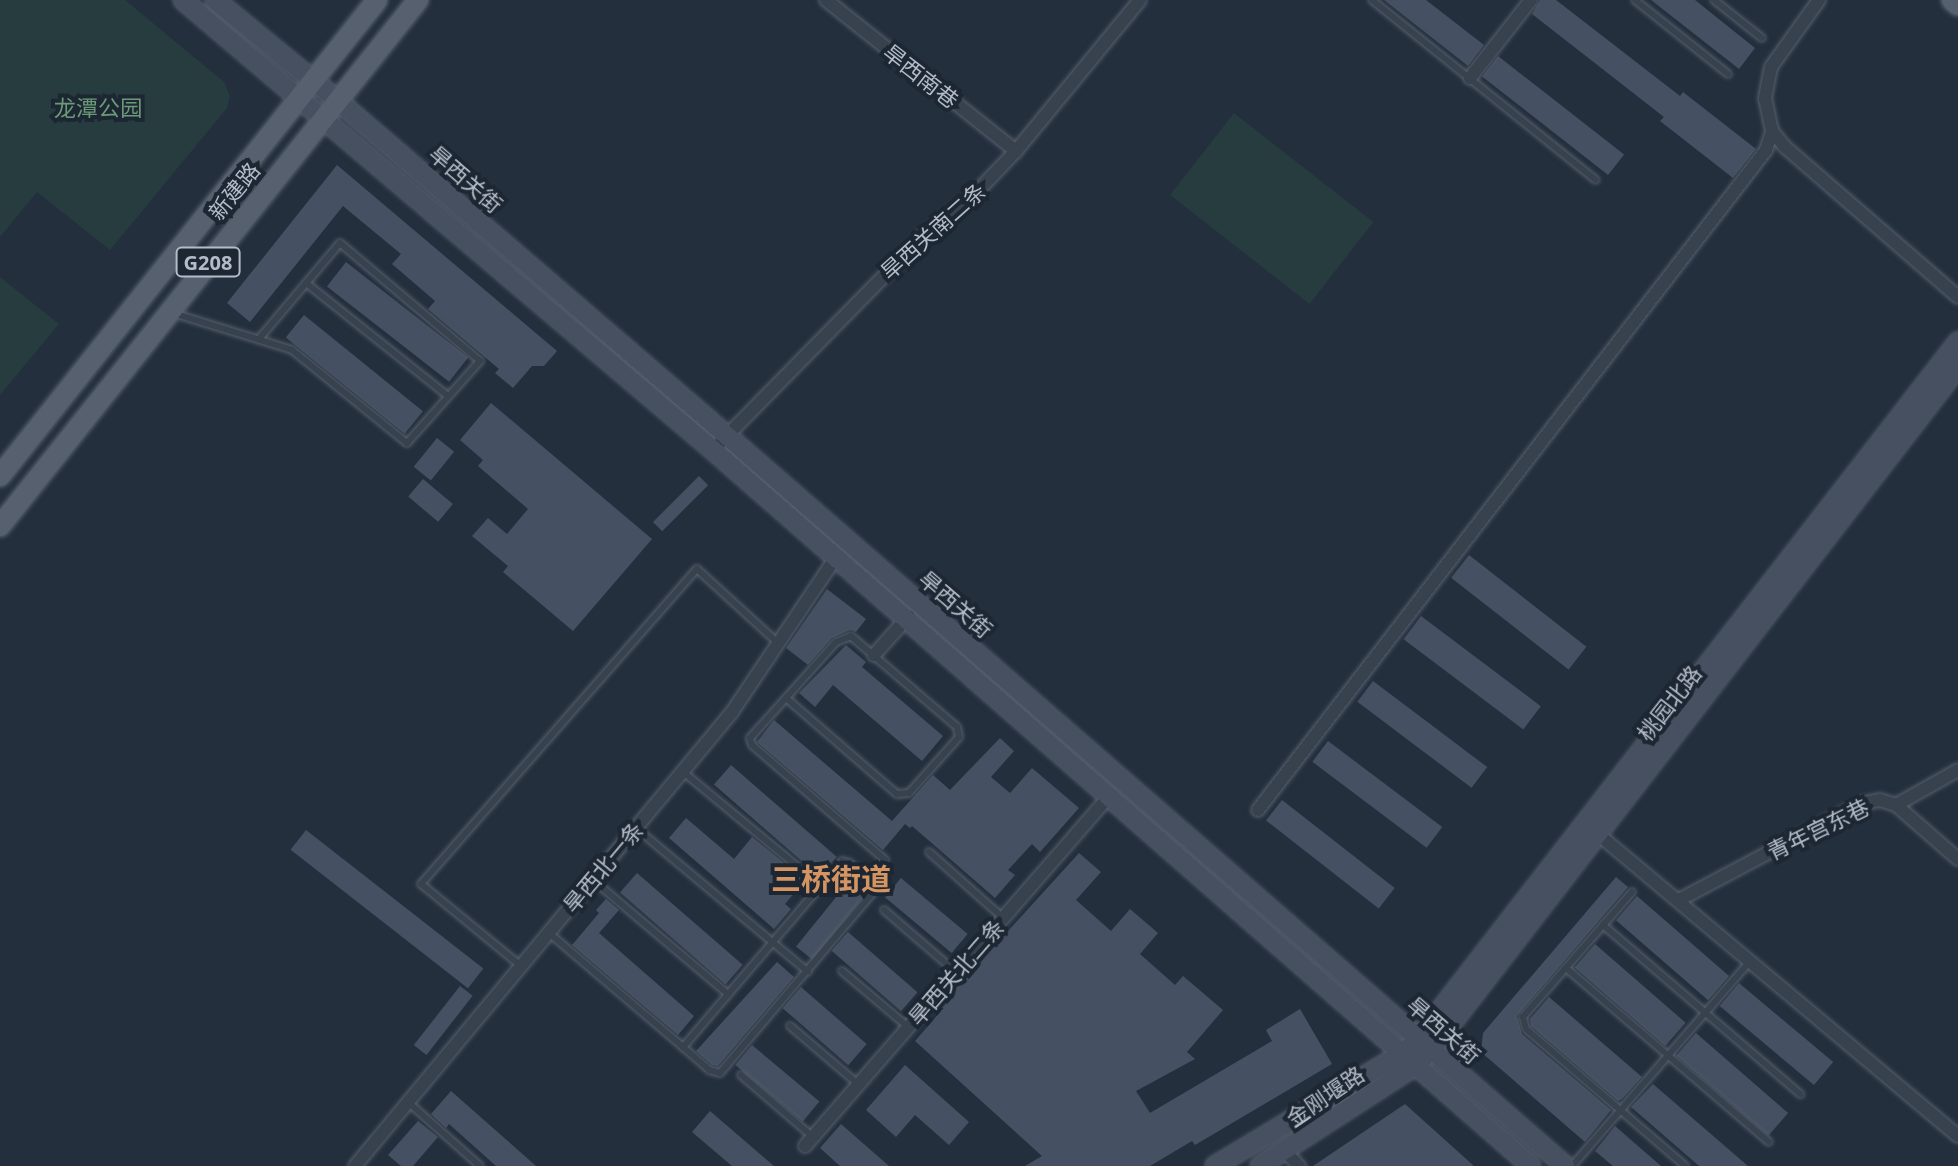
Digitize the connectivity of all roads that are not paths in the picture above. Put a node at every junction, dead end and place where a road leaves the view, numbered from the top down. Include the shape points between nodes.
1 (183, 0) edge
2 (215, 0) edge
3 (377, 0) edge
4 (418, 0) edge
5 (826, 0) edge
6 (1140, 0) edge
7 (1372, 0) edge
8 (1531, 0) edge
9 (1635, 0) edge
10 (1714, 0) edge
11 (1819, 0) edge
12 (1952, 0) edge
13 (1958, 5) edge
14 (1762, 38) dead end
15 (1728, 74) dead end
16 (1470, 78) junction
17 (313, 81) junction
18 (299, 98) junction
19 (338, 101) junction
20 (323, 117) junction
21 (1772, 131) junction
22 (1016, 151) junction
23 (1596, 180) dead end
24 (306, 283) junction
25 (1958, 297) edge
26 (169, 312) junction
27 (259, 339) junction
28 (1958, 342) edge
29 (1958, 367) edge
30 (448, 396) junction
31 (726, 435) junction
32 (713, 450) junction
33 (0, 476) edge
34 (0, 526) edge
35 (836, 557) junction
36 (920, 604) junction
37 (906, 619) junction
38 (778, 643) junction
39 (874, 655) junction
40 (786, 698) junction
41 (1958, 770) edge
42 (682, 771) junction
43 (1108, 797) junction
44 (1896, 805) junction
45 (1258, 810) dead end
46 (635, 828) junction
47 (1598, 834) junction
48 (929, 852) dead end
49 (1958, 859) edge
50 (885, 860) dead end
51 (593, 879) junction
52 (821, 886) junction
53 (1632, 892) dead end
54 (1679, 900) junction
55 (884, 910) dead end
56 (1003, 918) junction
57 (1603, 925) junction
58 (549, 933) junction
59 (772, 942) junction
60 (1750, 961) junction
61 (521, 966) junction
62 (1566, 968) junction
63 (842, 971) dead end
64 (808, 972) junction
65 (956, 972) junction
66 (728, 994) junction
67 (1705, 1013) junction
68 (790, 1026) dead end
69 (908, 1027) junction
70 (1425, 1044) junction
71 (683, 1047) junction
72 (1668, 1055) junction
73 (1409, 1059) junction
74 (741, 1075) dead end
75 (858, 1084) junction
76 (1800, 1094) dead end
77 (408, 1102) junction
78 (1621, 1110) junction
79 (1958, 1136) edge
80 (809, 1141) joint
81 (1769, 1142) dead end
82 (1285, 1151) junction
83 (355, 1166) edge
84 (480, 1166) edge
85 (1215, 1166) edge
86 (1260, 1166) edge
87 (1299, 1166) edge
88 (1531, 1166) edge
89 (1565, 1166) edge
90 (1572, 1166) edge
91 (1685, 1166) edge

1 - 18 main road, 旱西关街
2 - 17 main road, 旱西关街
3 - 17 main road, 新建路 / G208
4 - 19 main road, 新建路 / G208
5 - 22 street, 旱西南巷
6 - 22 street, 旱西关南二条
7 - 16 lane
8 - 16 street
9 - 15 lane
10 - 14 lane
11 - 21 street via 1771,67 1765,98
12 - 13 main road
16 - 23 lane
17 - 18 main road, 新建路 / G208
17 - 19 main road, 旱西关街
18 - 20 main road, 旱西关街
18 - 33 main road, 新建路 / G208
19 - 20 main road, 新建路 / G208
19 - 31 main road, 旱西关街
20 - 26 main road, 新建路 / G208
20 - 32 main road, 旱西关街
21 - 25 street
21 - 45 street via 1766,150
22 - 31 street, 旱西关南二条 via 973,196 922,237
24 - 27 lane
24 - 30 lane
24 - 30 lane via 340,243 480,361
26 - 27 lane
26 - 34 main road, 新建路 / G208
27 - 30 lane via 292,350 407,443
28 - 70 main road
29 - 47 main road, 桃园北路
31 - 32 street, 旱西关南二条
31 - 36 main road, 旱西关街
32 - 35 main road, 旱西关街
35 - 37 main road, 旱西关街
35 - 38 street, 旱西北一条
36 - 37 street
36 - 70 main road, 旱西关街
37 - 39 street
37 - 43 main road, 旱西关街
38 - 42 street, 旱西北一条 via 732,712
38 - 61 lane via 697,569 421,884
39 - 40 lane via 851,636 836,642
39 - 40 lane via 957,727 959,737 909,793 897,794
40 - 50 lane via 750,738 752,745
41 - 44 street, 青年宫东巷
42 - 46 street, 旱西北一条
42 - 52 lane
43 - 56 street, 旱西关北二条
43 - 73 main road, 旱西关街
44 - 49 street
44 - 54 street, 青年宫东巷 via 1880,800 1860,804
46 - 51 street, 旱西北一条
46 - 59 lane
47 - 54 street
47 - 70 main road, 桃园北路
48 - 56 lane
51 - 58 street, 旱西北一条
51 - 66 lane
52 - 59 lane
52 - 64 lane via 842,861 878,887
53 - 57 lane
54 - 60 street
55 - 65 lane
56 - 65 street, 旱西关北二条
57 - 62 lane
57 - 67 lane
58 - 61 street, 旱西北一条
58 - 71 lane
59 - 64 lane
59 - 66 lane
60 - 67 lane
60 - 79 street
61 - 77 street, 旱西北一条
62 - 72 lane
62 - 78 lane via 1523,1017 1526,1029
63 - 69 lane
64 - 71 lane via 720,1073
65 - 69 street, 旱西关北二条
66 - 71 lane
67 - 72 lane
67 - 76 lane
68 - 75 lane
69 - 75 street, 旱西关北二条
70 - 73 main road, 桃园北路
70 - 89 main road, 旱西关街
72 - 78 lane
72 - 81 lane
73 - 82 main road, 金刚堰路
73 - 85 main road
73 - 88 main road, 旱西关街
74 - 80 lane
75 - 80 street, 旱西关北二条
77 - 83 street, 旱西北一条
77 - 84 lane
78 - 90 lane
78 - 91 lane
82 - 86 main road, 金刚堰路
82 - 87 street

